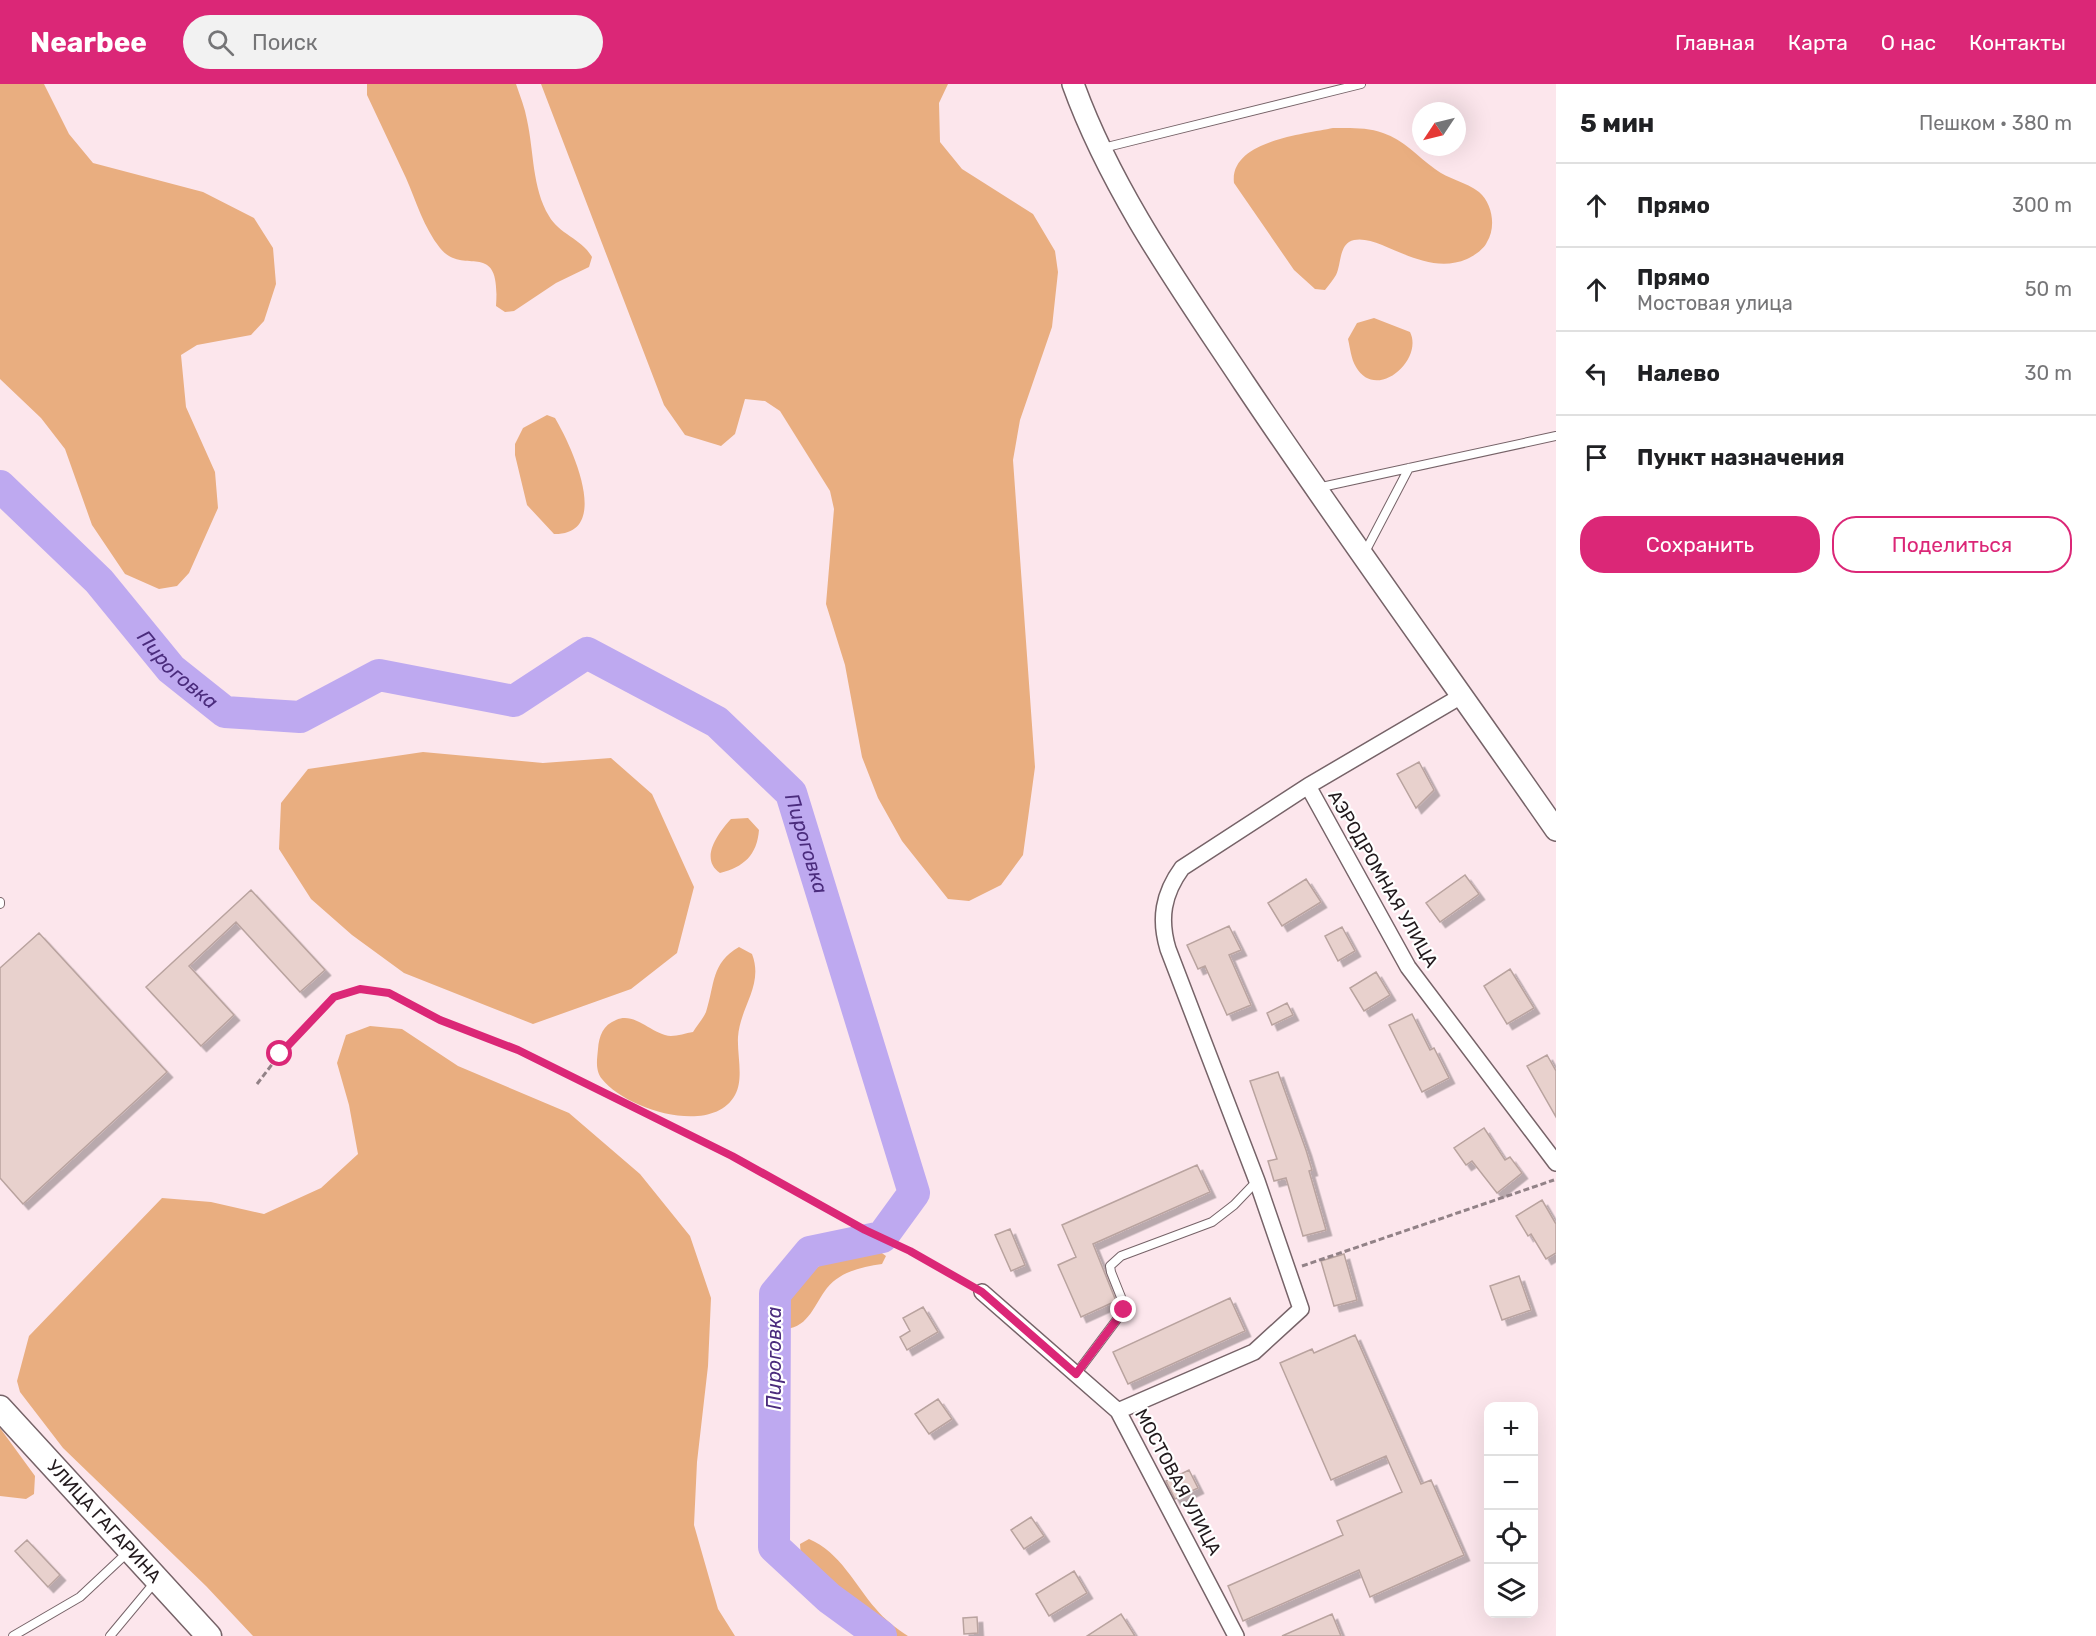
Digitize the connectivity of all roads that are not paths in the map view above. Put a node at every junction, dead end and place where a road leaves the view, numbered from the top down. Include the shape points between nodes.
1 (1073, 84) edge
2 (1361, 84) edge
3 (1099, 149) junction
4 (1556, 436) edge
5 (1409, 468) junction
6 (1315, 488) junction
7 (1362, 558) junction
8 (1463, 695) junction
9 (1308, 786) junction
10 (1556, 830) edge
11 (1556, 1163) edge
12 (1257, 1181) junction
13 (982, 1292) road end
14 (1076, 1374) junction
15 (0, 1408) edge
16 (1118, 1411) junction
17 (130, 1550) junction
18 (158, 1580) junction
19 (13, 1636) edge
20 (110, 1636) edge
21 (209, 1636) edge
22 (1236, 1636) edge

1 - 3 main road
2 - 3 lane
3 - 6 main road via 1132,209
4 - 5 lane
5 - 6 lane
5 - 7 lane
6 - 7 main road
7 - 8 main road
8 - 9 street, АЭРОДРОМНАЯ УЛИЦА
8 - 10 main road
9 - 11 street, АЭРОДРОМНАЯ УЛИЦА via 1408,967
9 - 12 street via 1182,868 1172,881 1162,915 1168,949
12 - 14 lane via 1212,1222 1114,1262 1111,1272 1124,1310
12 - 16 street via 1301,1309 1254,1352
13 - 14 street, МОСТОВАЯ УЛИЦА
14 - 16 street, МОСТОВАЯ УЛИЦА
15 - 17 main road, УЛИЦА ГАГАРИНА
16 - 22 street, МОСТОВАЯ УЛИЦА
17 - 18 main road, УЛИЦА ГАГАРИНА
17 - 19 lane via 80,1597
18 - 20 lane
18 - 21 main road, УЛИЦА ГАГАРИНА

